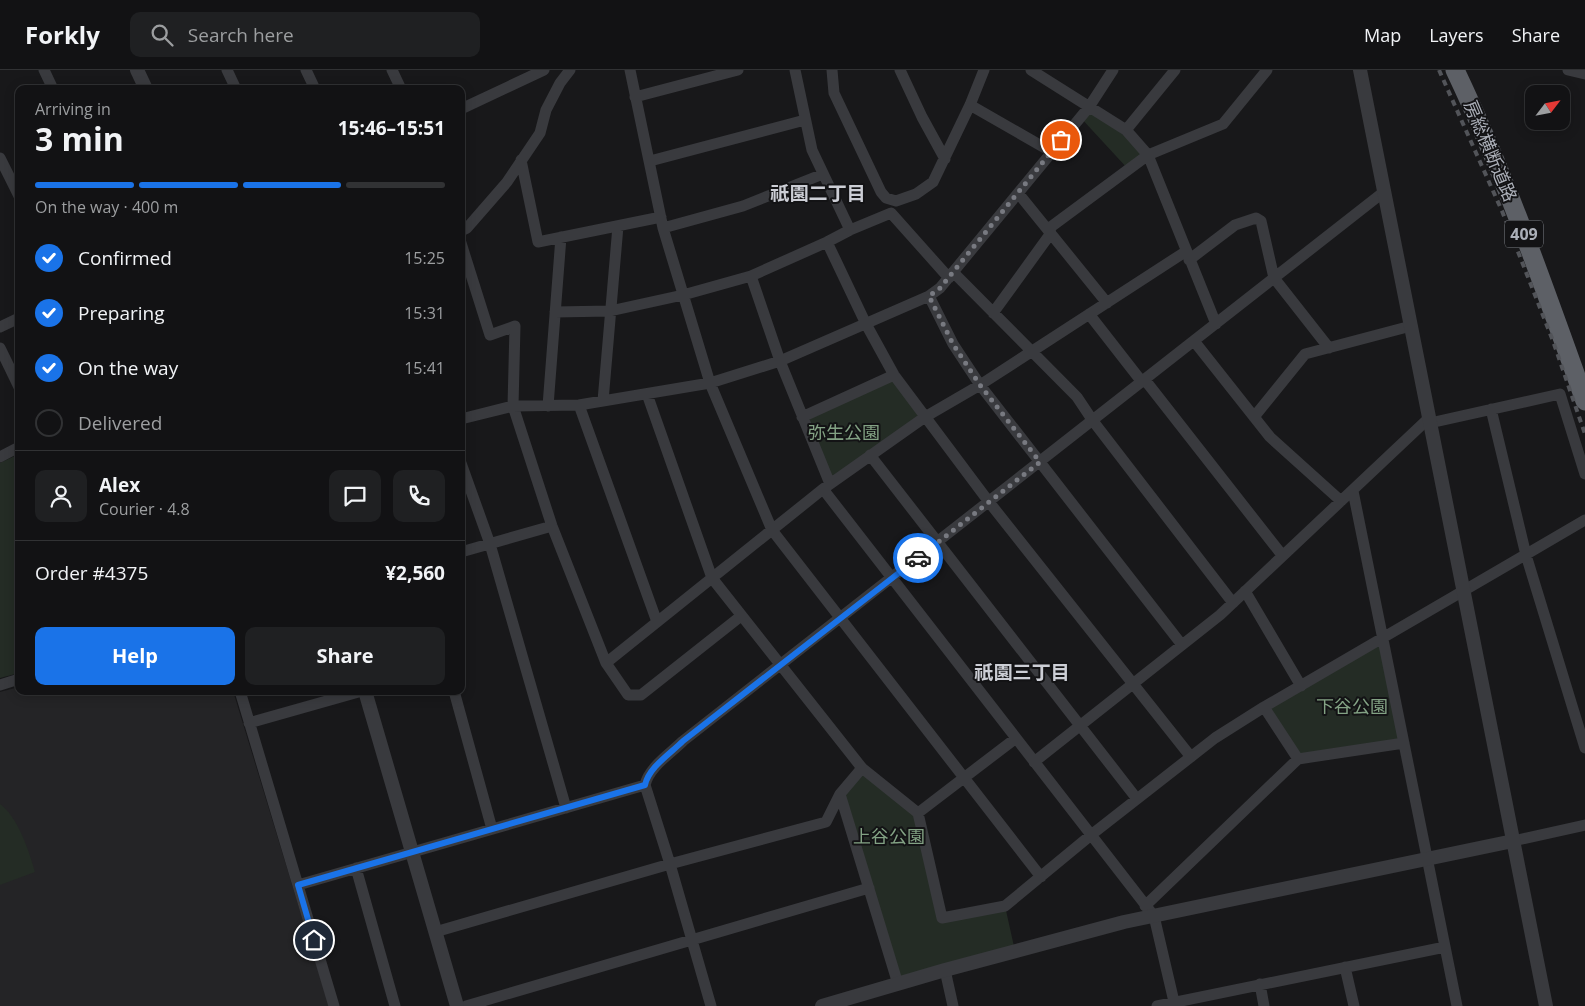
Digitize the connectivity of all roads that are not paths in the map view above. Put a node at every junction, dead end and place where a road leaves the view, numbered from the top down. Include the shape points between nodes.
1 (44, 70) edge
2 (138, 70) edge
3 (227, 70) edge
4 (306, 70) edge
5 (392, 70) edge
6 (544, 70) edge
7 (570, 70) edge
8 (630, 70) edge
9 (738, 70) edge
10 (795, 70) edge
11 (832, 70) edge
12 (900, 70) edge
13 (984, 70) edge
14 (1031, 70) edge
15 (1113, 70) edge
16 (1175, 70) edge
17 (1267, 70) edge
18 (1360, 70) edge
19 (1455, 70) edge
20 (1568, 70) edge
21 (1043, 73) edge
22 (1585, 74) edge
23 (51, 85) edge
24 (144, 85) edge
25 (234, 85) edge
26 (313, 85) edge
27 (399, 85) edge
28 (635, 97) junction
29 (970, 106) junction
30 (465, 107) edge
31 (1089, 107) junction
32 (805, 120) junction
33 (1126, 130) junction
34 (1052, 152) junction
35 (1148, 155) junction
36 (0, 158) edge
37 (945, 159) junction
38 (521, 160) junction
39 (650, 161) junction
40 (823, 174) junction
41 (15, 188) edge
42 (1385, 191) junction
43 (1018, 193) junction
44 (662, 223) junction
45 (618, 226) junction
46 (465, 229) edge
47 (850, 230) junction
48 (1049, 231) junction
49 (561, 236) junction
50 (827, 242) junction
51 (465, 256) edge
52 (1187, 256) junction
53 (951, 275) junction
54 (751, 276) junction
55 (1274, 278) junction
56 (683, 295) junction
57 (929, 296) junction
58 (1107, 303) junction
59 (610, 311) junction
60 (555, 312) junction
61 (993, 313) junction
62 (1089, 314) junction
63 (15, 320) edge
64 (866, 324) junction
65 (1216, 324) junction
66 (1411, 326) junction
67 (0, 327) edge
68 (1194, 341) junction
69 (0, 348) edge
70 (1329, 348) junction
71 (1032, 351) junction
72 (780, 361) junction
73 (894, 375) junction
74 (15, 379) edge
75 (1143, 381) junction
76 (710, 383) junction
77 (980, 385) junction
78 (646, 394) junction
79 (603, 401) junction
80 (1585, 401) edge
81 (580, 405) junction
82 (513, 406) junction
83 (548, 406) junction
84 (1491, 409) junction
85 (802, 417) junction
86 (925, 417) junction
87 (1254, 417) junction
88 (465, 418) edge
89 (1093, 421) junction
90 (1430, 421) junction
91 (15, 449) edge
92 (870, 455) junction
93 (0, 457) edge
94 (1040, 462) junction
95 (465, 474) edge
96 (1585, 474) edge
97 (826, 487) junction
98 (1353, 491) junction
99 (1341, 501) junction
100 (989, 502) junction
101 (1585, 520) edge
102 (552, 526) junction
103 (772, 530) junction
104 (938, 542) junction
105 (490, 544) junction
106 (465, 551) edge
107 (1282, 555) junction
108 (1526, 555) junction
109 (712, 578) junction
110 (892, 578) junction
111 (1245, 591) junction
112 (1464, 591) junction
113 (1233, 602) junction
114 (741, 616) junction
115 (840, 619) junction
116 (657, 622) junction
117 (1383, 638) junction
118 (1182, 645) junction
119 (606, 664) junction
120 (780, 666) junction
121 (15, 681) edge
122 (0, 684) edge
123 (1133, 684) junction
124 (1300, 686) junction
125 (241, 695) edge
126 (349, 695) edge
127 (364, 695) edge
128 (455, 695) edge
129 (1264, 707) junction
130 (249, 723) junction
131 (1080, 726) junction
132 (1016, 738) junction
133 (1404, 743) junction
134 (1585, 748) edge
135 (1191, 757) junction
136 (1298, 759) junction
137 (1034, 762) junction
138 (862, 768) junction
139 (964, 778) junction
140 (645, 785) junction
141 (840, 794) junction
142 (1137, 799) junction
143 (566, 808) junction
144 (918, 813) junction
145 (847, 817) junction
146 (826, 822) junction
147 (1585, 826) edge
148 (492, 829) junction
149 (1091, 835) junction
150 (1513, 842) junction
151 (412, 852) junction
152 (1427, 860) junction
153 (670, 864) junction
154 (356, 868) junction
155 (1041, 877) junction
156 (298, 885) junction
157 (869, 888) junction
158 (1150, 911) junction
159 (435, 932) junction
160 (692, 940) junction
161 (1445, 947) junction
162 (1345, 967) junction
163 (945, 970) junction
164 (898, 984) junction
165 (1260, 984) junction
166 (1174, 1004) edge
167 (334, 1006) edge
168 (395, 1006) edge
169 (457, 1006) edge
170 (466, 1006) edge
171 (711, 1006) edge
172 (822, 1006) edge
173 (952, 1006) edge
174 (1157, 1006) edge
175 (1264, 1006) edge
176 (1354, 1006) edge
177 (1457, 1006) edge
178 (1546, 1006) edge

1 - 23 street
2 - 24 street
3 - 25 street
4 - 26 street
5 - 27 street
6 - 30 street
7 - 38 street via 546,110 540,133
8 - 28 street
9 - 28 street
10 - 32 street
11 - 37 street via 834,93 886,198 896,200 916,194 933,182
12 - 37 street
13 - 29 street
14 - 21 street
15 - 31 street
16 - 33 street
17 - 35 street via 1223,124
18 - 42 street
19 - 80 highway, 房総横断道路 / 409 via 1514,210
20 - 22 street
21 - 31 street
28 - 39 street
29 - 34 street
29 - 37 street
31 - 33 street
31 - 34 street
32 - 39 street
32 - 40 street via 812,150
33 - 35 street
34 - 43 street
35 - 48 street
35 - 52 street
36 - 41 street
38 - 46 street via 507,182
38 - 49 street via 538,242
39 - 44 street
40 - 44 street via 744,206
40 - 47 street
42 - 55 street
42 - 66 street
43 - 48 street
43 - 53 street
44 - 45 street
44 - 56 street
45 - 49 street
45 - 59 street
47 - 50 street
47 - 53 street via 891,213
48 - 58 street
48 - 61 street
49 - 60 street
50 - 54 street
50 - 64 street
51 - 82 street via 490,335 515,326
52 - 55 street via 1235,226 1256,218 1261,221
52 - 58 street
52 - 65 street
53 - 57 street
53 - 61 street
54 - 56 street
54 - 72 street
55 - 65 street
55 - 70 street
56 - 59 street
56 - 76 street
57 - 64 street
57 - 77 street via 953,344
58 - 62 street
59 - 60 street
59 - 79 street
60 - 83 street
61 - 71 street
62 - 71 street
62 - 75 street
63 - 67 street
64 - 72 street
64 - 73 street
65 - 68 street
66 - 70 street
66 - 90 street
68 - 75 street
68 - 87 street
69 - 74 street
70 - 87 street via 1305,354
71 - 77 street
71 - 89 street via 1077,398
72 - 76 street
72 - 85 street
73 - 85 street
73 - 86 street
75 - 89 street
75 - 107 street
76 - 78 street
76 - 103 street
77 - 86 street
77 - 94 street
78 - 79 street
78 - 109 street
79 - 81 street
81 - 83 street
81 - 116 street
82 - 83 street
82 - 88 street
82 - 102 street
84 - 90 street
84 - 96 street via 1560,394
84 - 108 street
85 - 97 street
86 - 92 street
86 - 100 street
87 - 99 street via 1283,450
89 - 94 street
89 - 113 street
90 - 98 street
90 - 112 street
91 - 93 street
92 - 97 street
92 - 104 street
94 - 100 street
94 - 118 street
95 - 105 street
97 - 103 street
97 - 110 street
98 - 99 street
98 - 117 street
99 - 107 street
100 - 104 street
100 - 123 street
101 - 108 street
102 - 105 street
102 - 119 street
103 - 109 street
103 - 115 street
104 - 110 street
104 - 131 street
105 - 106 street
105 - 143 street
107 - 111 street
108 - 112 street
108 - 134 street
109 - 114 street
109 - 116 street
110 - 115 street
110 - 132 street
111 - 113 street
111 - 124 street
112 - 117 street
112 - 150 street
113 - 118 street
114 - 119 street via 641,695 628,695
114 - 120 street
115 - 120 street
115 - 139 street
116 - 119 street
117 - 124 street
117 - 133 street
118 - 123 street
120 - 138 street
120 - 140 street via 683,741 647,776
121 - 122 street
123 - 131 street
123 - 135 street
124 - 129 street
125 - 130 street
126 - 130 street
127 - 151 street
128 - 148 street
129 - 135 street
129 - 136 street
130 - 156 street
131 - 137 street
131 - 142 street
132 - 137 street
132 - 139 street
133 - 136 street
133 - 152 street
135 - 142 street
136 - 158 street
137 - 149 street
138 - 141 street
138 - 144 street
139 - 144 street
139 - 155 street
140 - 143 street
140 - 153 street
141 - 145 street
141 - 146 street
142 - 149 street
143 - 148 street
144 - 155 street via 942,918 1005,906
145 - 146 street
145 - 157 street
146 - 153 street
147 - 150 street
148 - 151 street
149 - 155 street
149 - 158 street
150 - 152 street
150 - 178 street
151 - 154 street
151 - 159 street
152 - 158 street
152 - 161 street
153 - 159 street
153 - 160 street
154 - 156 street
154 - 168 street
156 - 167 street
157 - 160 street
157 - 164 street
158 - 163 street via 1124,922
158 - 166 street
159 - 169 street
160 - 170 street
160 - 171 street
161 - 162 street
161 - 177 street
162 - 165 street
162 - 176 street
163 - 164 street
163 - 173 street
164 - 172 street
165 - 166 street
165 - 175 street
166 - 174 street

